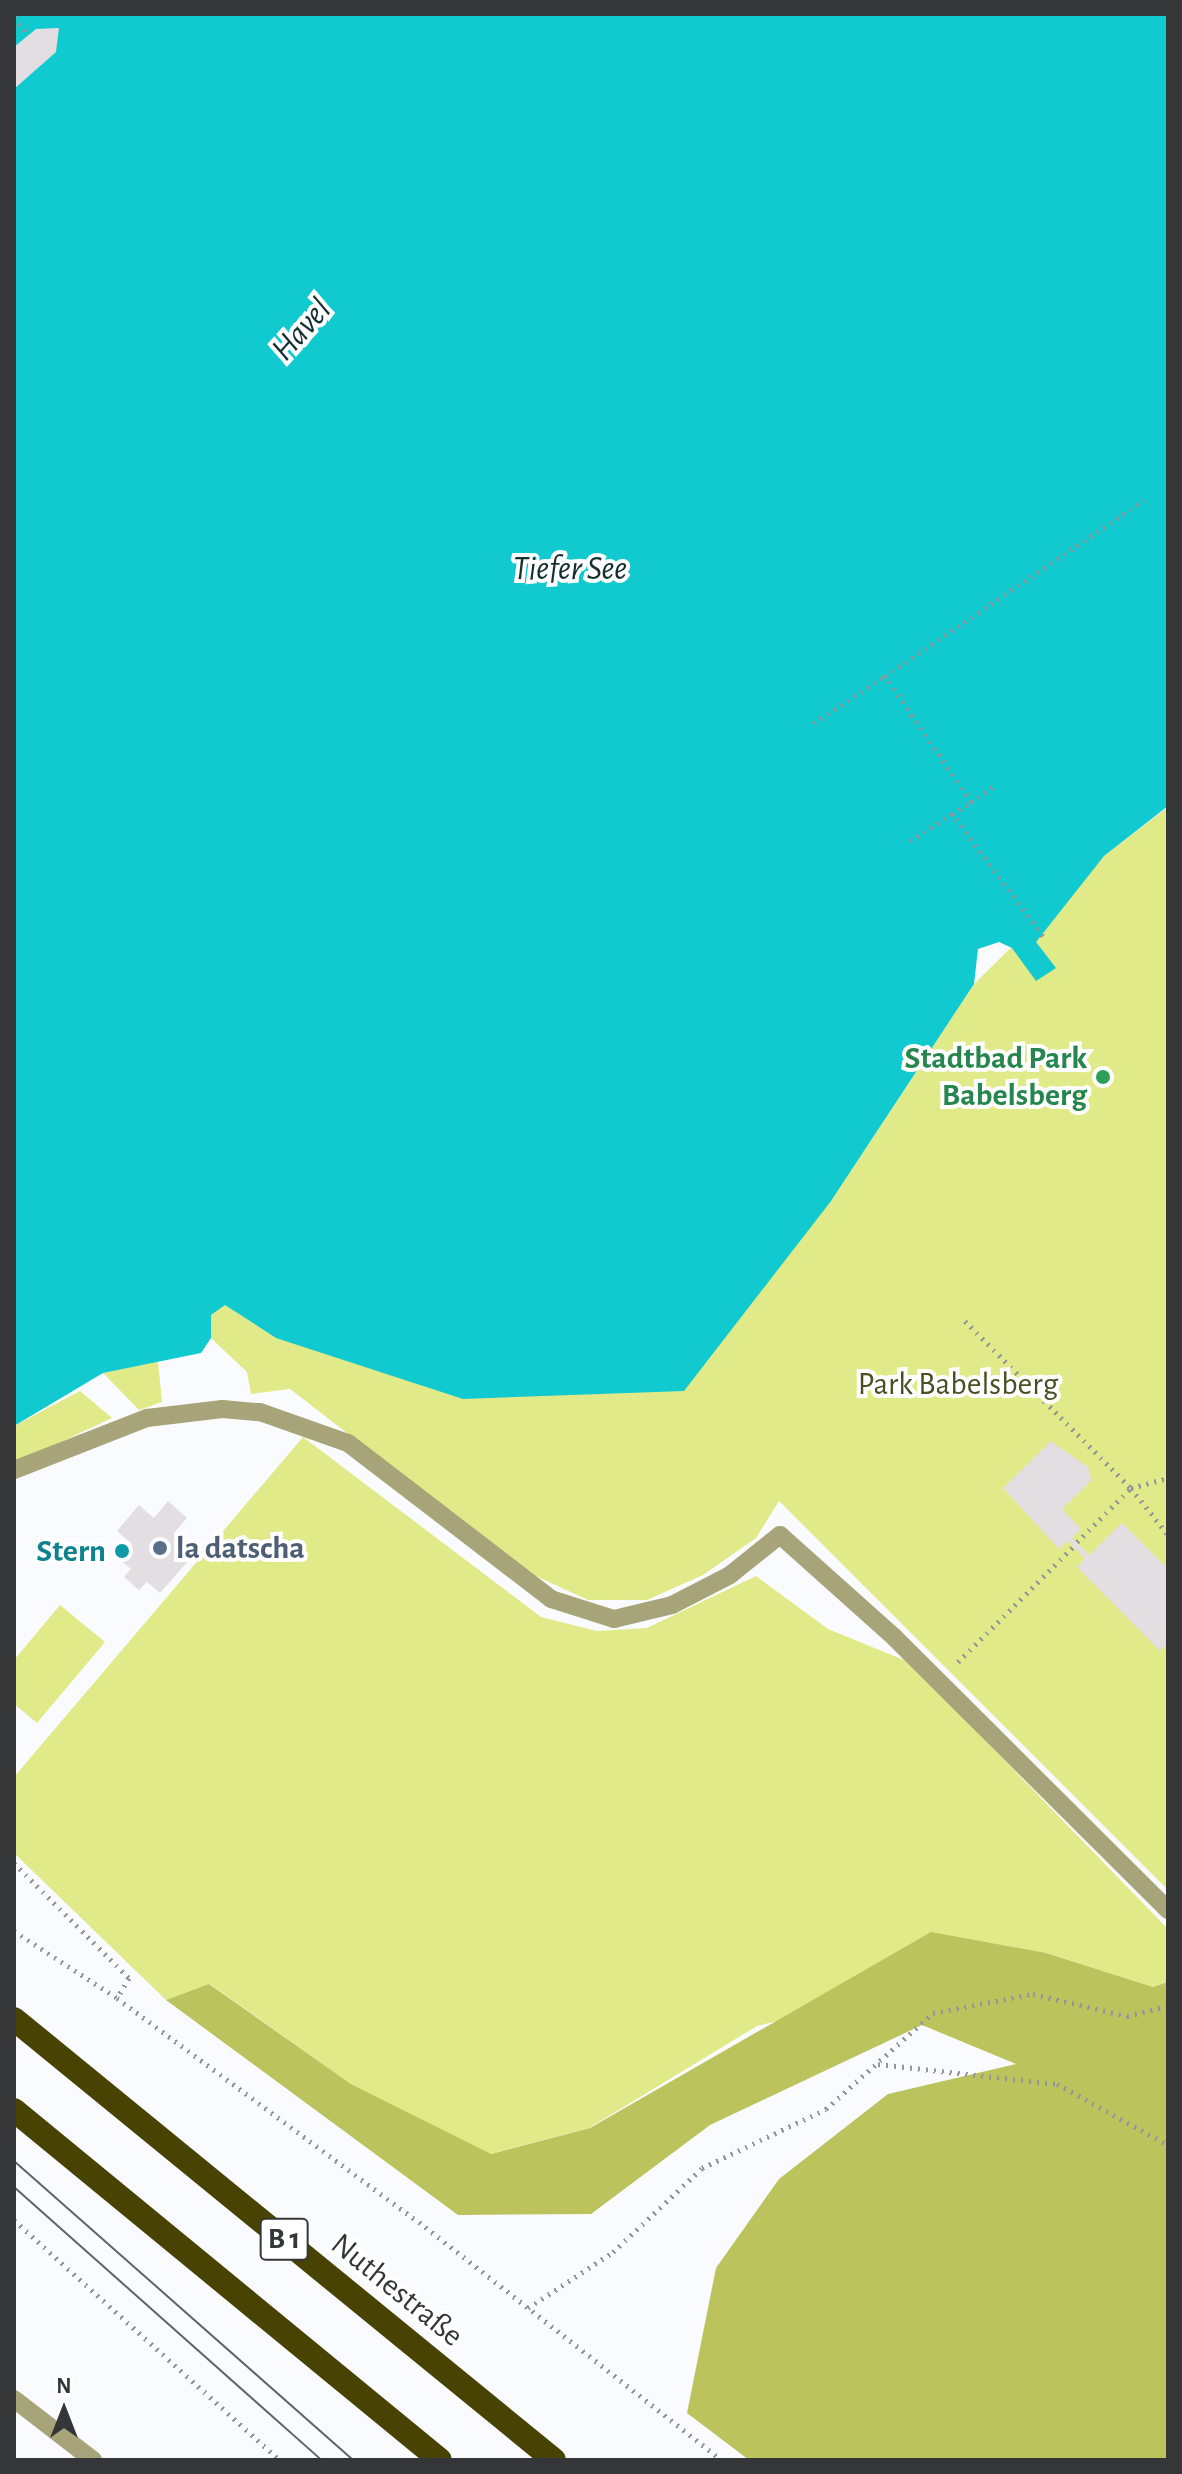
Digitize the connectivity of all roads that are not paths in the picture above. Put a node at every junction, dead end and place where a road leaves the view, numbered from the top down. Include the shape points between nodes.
1 (14, 1470) edge
2 (1168, 1910) edge
3 (14, 2019) edge
4 (14, 2110) edge
5 (14, 2399) edge
6 (93, 2460) edge
7 (440, 2460) edge
8 (554, 2460) edge

1 - 2 lane via 158,1416 222,1409 273,1416 348,1443 551,1599 614,1619 672,1605 730,1575 780,1535 906,1648
3 - 8 highway, Nuthestraße / B 1
4 - 7 highway, B 1
5 - 6 lane

